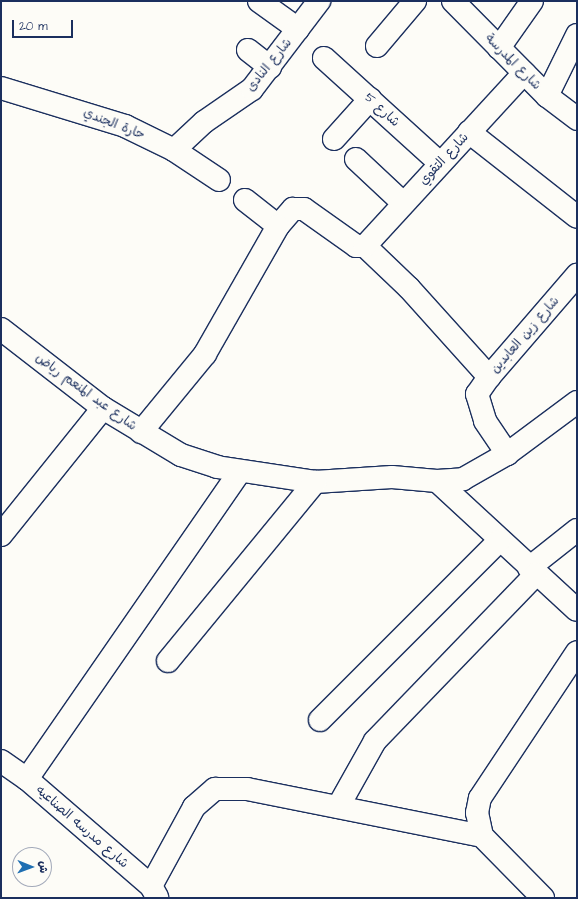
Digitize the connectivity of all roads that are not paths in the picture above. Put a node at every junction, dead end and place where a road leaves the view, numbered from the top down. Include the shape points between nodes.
1 (259, 1) edge
2 (319, 1) edge
3 (415, 1) edge
4 (453, 1) edge
5 (532, 1) edge
6 (298, 29) junction
7 (577, 35) edge
8 (377, 46) dead end
9 (500, 48) junction
10 (248, 50) dead end
11 (324, 58) dead end
12 (270, 67) junction
13 (524, 73) junction
14 (1, 88) edge
15 (547, 96) junction
16 (370, 99) junction
17 (577, 118) edge
18 (469, 132) junction
19 (334, 139) dead end
20 (174, 150) junction
21 (356, 159) dead end
22 (440, 163) junction
23 (219, 180) dead end
24 (245, 200) dead end
25 (403, 203) junction
26 (577, 217) edge
27 (278, 226) junction
28 (364, 246) junction
29 (577, 275) edge
30 (1, 329) edge
31 (489, 377) junction
32 (577, 402) edge
33 (103, 408) junction
34 (140, 432) junction
35 (507, 454) junction
36 (240, 472) junction
37 (437, 481) junction
38 (315, 482) junction
39 (577, 530) edge
40 (1, 535) edge
41 (499, 541) junction
42 (532, 571) junction
43 (577, 610) edge
44 (576, 657) edge
45 (168, 661) dead end
46 (320, 720) dead end
47 (1, 761) edge
48 (27, 779) junction
49 (338, 807) junction
50 (482, 836) junction
51 (154, 892) edge
52 (543, 898) edge

1 - 6 street
2 - 6 street, شارع النادى
3 - 8 street
4 - 9 street, شارع المدرسة
5 - 9 street
6 - 12 street, شارع النادى
7 - 15 street
9 - 13 street, شارع المدرسة
10 - 12 street
11 - 16 street, شارع 5
12 - 20 street, شارع النادى via 252,89 198,126
13 - 15 street, شارع المدرسة
13 - 18 street, شارع التقوي
14 - 20 street, حارة الجندي via 125,126
15 - 17 street, شارع المدرسة
16 - 19 street
16 - 22 street, شارع 5
18 - 22 street, شارع التقوي
18 - 26 street
20 - 23 street, حارة الجندي
21 - 25 street
22 - 25 street, شارع التقوي
24 - 27 street
25 - 28 street, شارع التقوي
27 - 28 street via 293,209 300,208 356,246
27 - 34 street via 205,354
28 - 31 street via 430,310
29 - 31 street, شارع زين العابدين
30 - 33 street, شارع عبد المنعم رياض
31 - 35 street, شارع زين العابدين via 477,394 486,421
32 - 35 street, شارع عبد المنعم رياض
33 - 34 street, شارع عبد المنعم رياض
33 - 40 street
34 - 36 street, شارع عبد المنعم رياض via 181,455
35 - 37 street, شارع عبد المنعم رياض via 463,479
36 - 38 street, شارع عبد المنعم رياض
36 - 48 street
37 - 38 street, شارع عبد المنعم رياض via 392,477
37 - 41 street
38 - 45 street
39 - 42 street
41 - 42 street
41 - 46 street
42 - 43 street
42 - 49 street via 375,741
44 - 50 street via 480,798 477,823
47 - 48 street, شارع مدرسه الصناعيه
48 - 51 street, شارع مدرسه الصناعيه
49 - 50 street
49 - 51 street via 247,790 215,789 194,807
50 - 52 street

